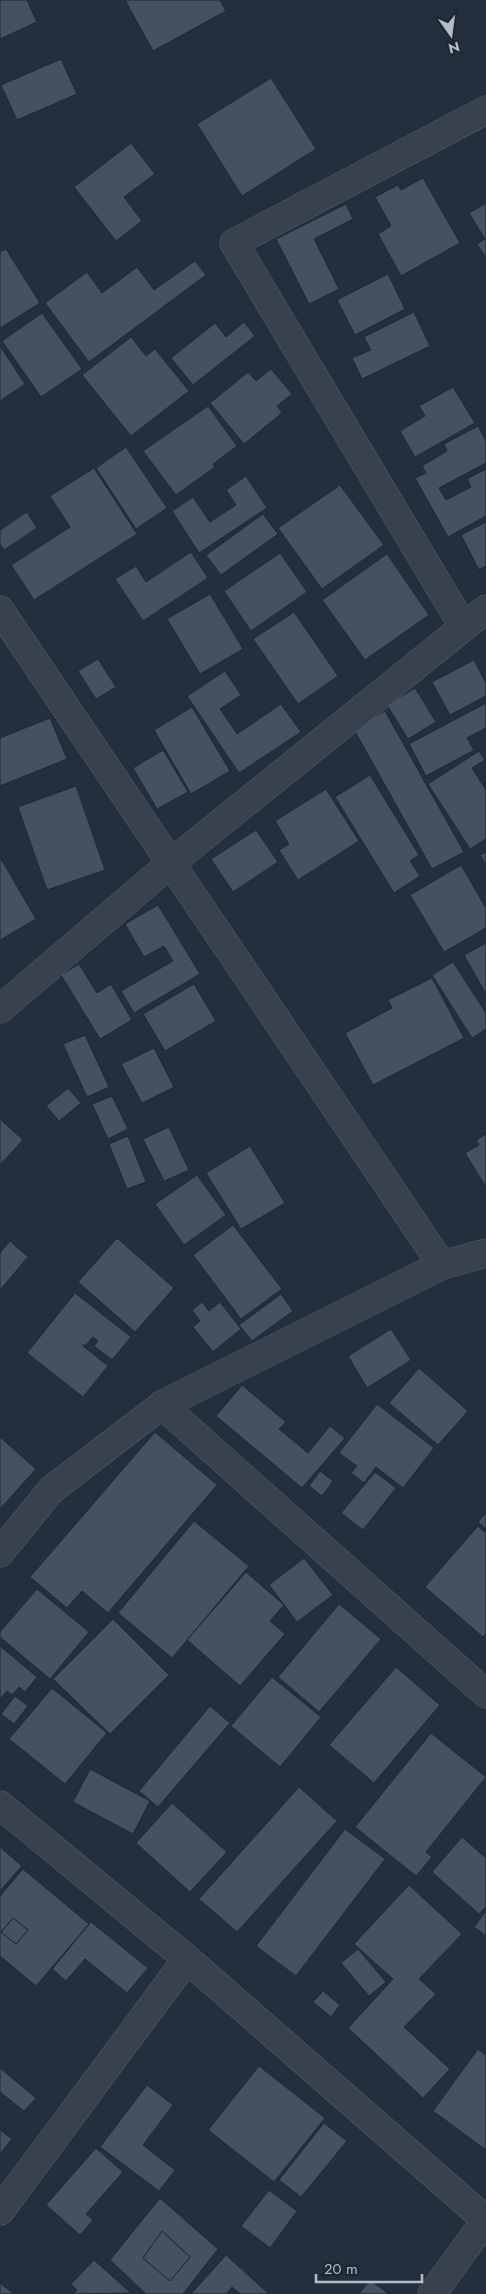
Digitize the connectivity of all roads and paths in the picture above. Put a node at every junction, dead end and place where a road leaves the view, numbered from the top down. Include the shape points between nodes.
1 (486, 110) edge
2 (486, 609) edge
3 (0, 610) edge
4 (463, 626) junction
5 (171, 863) junction
6 (0, 1009) edge
7 (486, 1253) edge
8 (442, 1265) junction
9 (162, 1404) junction
10 (0, 1553) edge
11 (486, 1694) edge
12 (0, 1805) edge
13 (187, 1959) junction
14 (0, 2211) edge
15 (486, 2220) edge
16 (432, 2294) edge

1 - 4 street via 234,243
2 - 4 street
3 - 5 street
4 - 5 street
5 - 6 street
5 - 8 street
7 - 8 street
8 - 9 street
9 - 10 street via 51,1490
9 - 11 street
12 - 13 street
13 - 14 street
13 - 15 street
15 - 16 street

